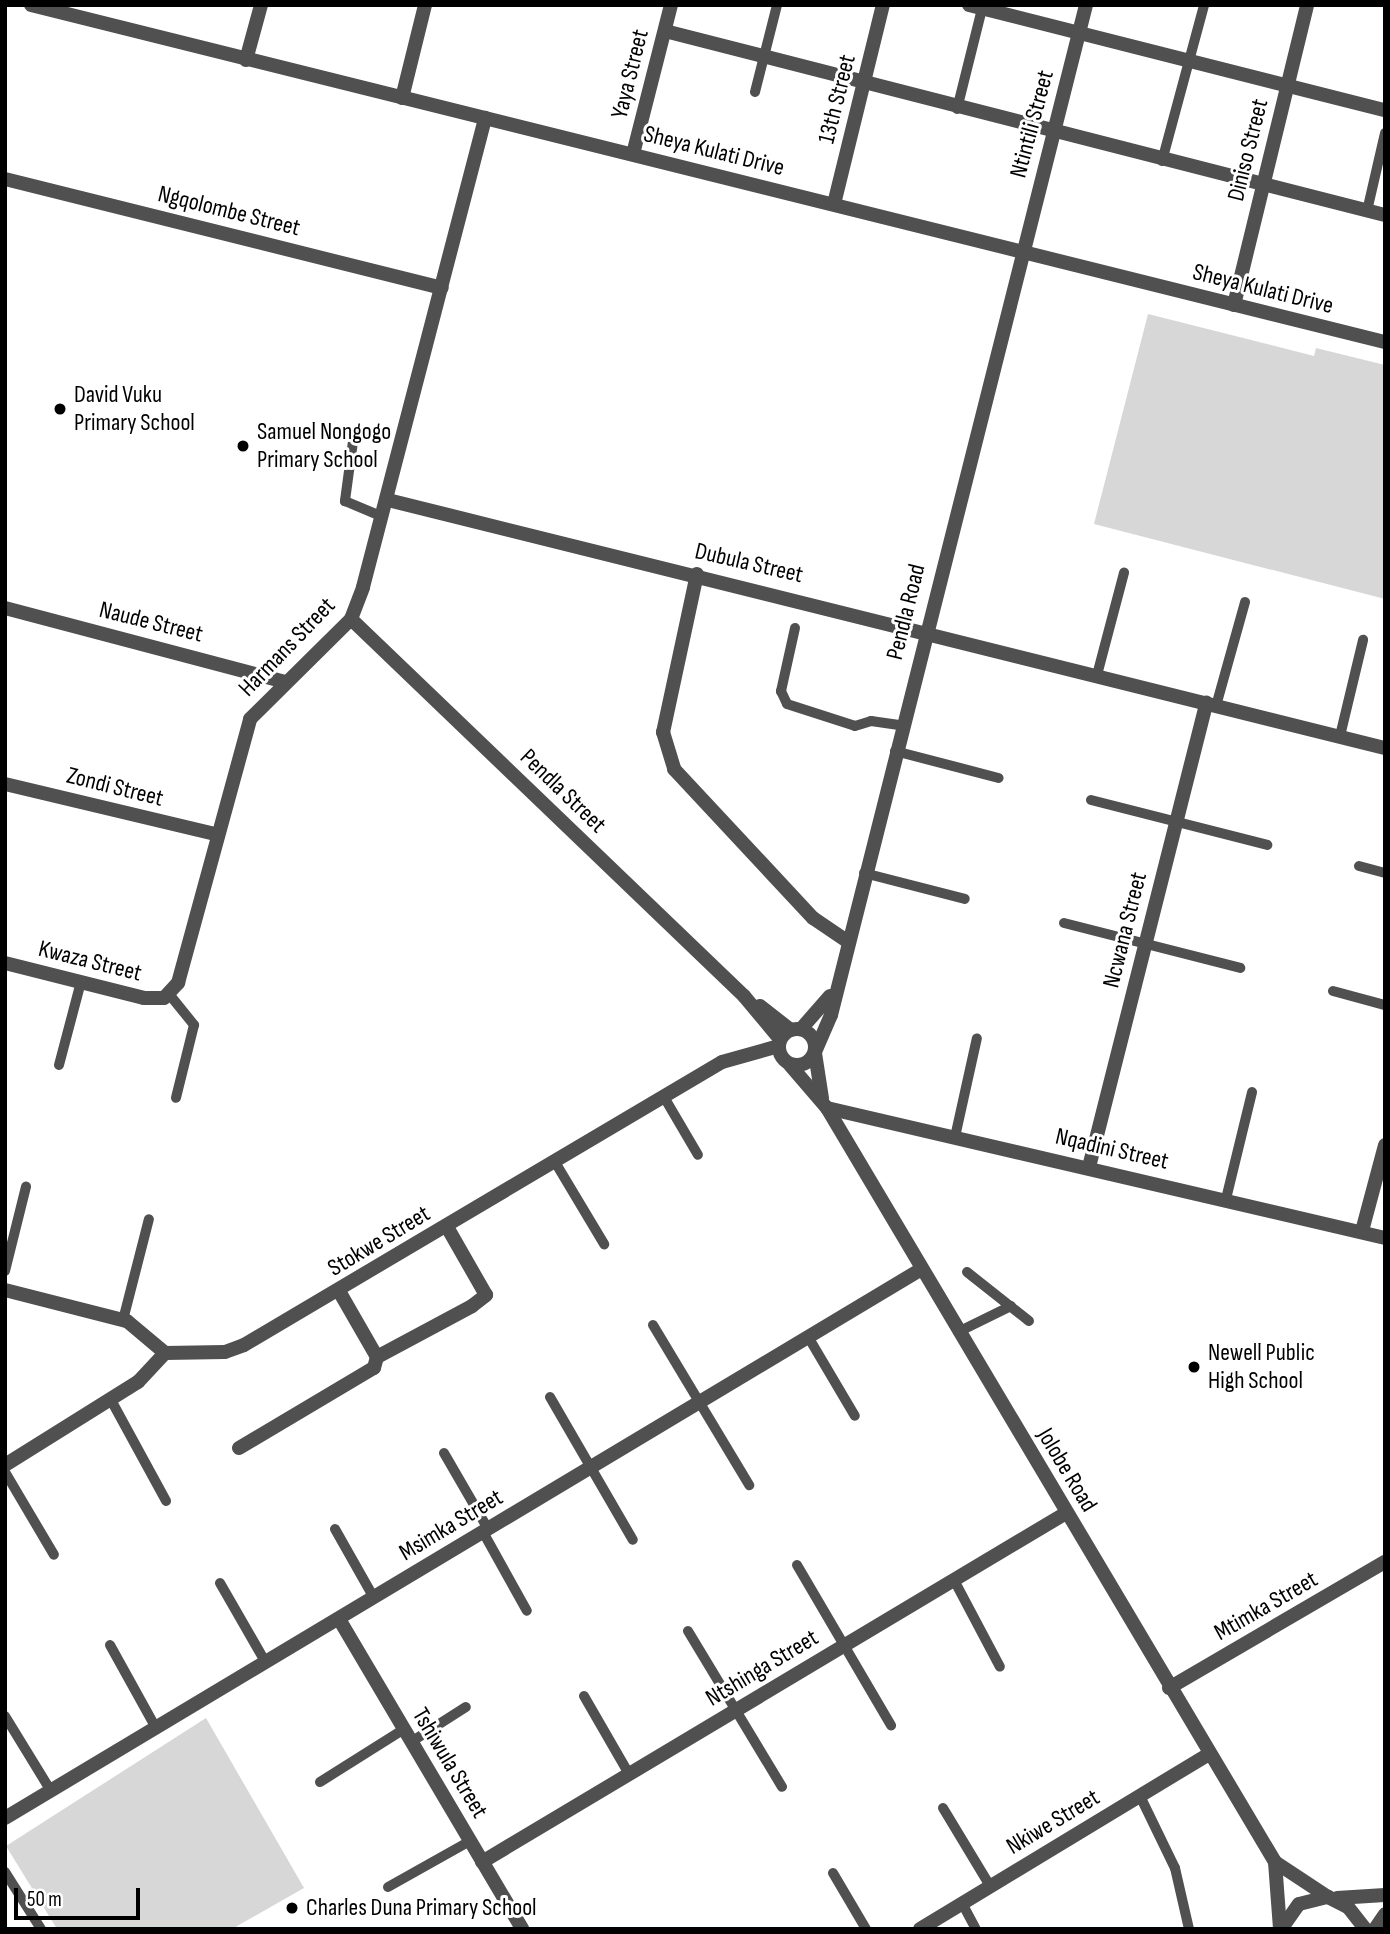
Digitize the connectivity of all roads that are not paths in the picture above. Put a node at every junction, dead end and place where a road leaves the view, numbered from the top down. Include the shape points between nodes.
1 (31, 5) edge
2 (261, 5) edge
3 (425, 5) edge
4 (671, 5) edge
5 (777, 5) edge
6 (883, 5) edge
7 (1086, 5) edge
8 (1204, 5) edge
9 (1307, 5) edge
10 (978, 6) edge
11 (665, 31) junction
12 (1079, 32) junction
13 (764, 58) junction
14 (246, 60) junction
15 (1189, 61) junction
16 (1287, 86) junction
17 (864, 87) junction
18 (755, 92) dead end
19 (402, 98) junction
20 (957, 109) junction
21 (1385, 110) edge
22 (485, 118) junction
23 (1053, 134) junction
24 (1385, 134) edge
25 (633, 154) junction
26 (1161, 161) junction
27 (5, 179) edge
28 (1263, 186) junction
29 (834, 204) junction
30 (1367, 211) junction
31 (1385, 215) edge
32 (1021, 254) junction
33 (442, 288) junction
34 (1234, 305) junction
35 (1385, 342) edge
36 (354, 435) dead end
37 (388, 500) junction
38 (383, 517) junction
39 (1124, 573) dead end
40 (696, 574) junction
41 (1245, 602) dead end
42 (5, 608) edge
43 (351, 619) junction
44 (795, 628) dead end
45 (925, 629) junction
46 (1363, 640) dead end
47 (1097, 675) junction
48 (285, 682) junction
49 (1211, 705) junction
50 (901, 725) junction
51 (1340, 736) junction
52 (1385, 747) edge
53 (895, 751) junction
54 (999, 778) dead end
55 (5, 783) edge
56 (1091, 800) dead end
57 (1176, 821) junction
58 (215, 834) junction
59 (1267, 845) dead end
60 (1359, 866) dead end
61 (864, 873) junction
62 (1385, 873) edge
63 (965, 899) dead end
64 (1064, 923) dead end
65 (847, 941) junction
66 (1145, 944) junction
67 (5, 963) edge
68 (1240, 968) dead end
69 (81, 982) junction
70 (837, 982) junction
71 (1333, 992) dead end
72 (167, 996) junction
73 (1385, 1005) edge
74 (788, 1036) junction
75 (977, 1038) dead end
76 (815, 1052) junction
77 (59, 1065) dead end
78 (790, 1065) junction
79 (1252, 1092) dead end
80 (664, 1097) junction
81 (176, 1098) dead end
82 (825, 1104) junction
83 (955, 1137) junction
84 (1385, 1145) edge
85 (698, 1155) dead end
86 (555, 1163) junction
87 (1088, 1167) junction
88 (26, 1187) dead end
89 (1226, 1199) junction
90 (149, 1219) dead end
91 (447, 1227) junction
92 (1362, 1231) junction
93 (1385, 1238) edge
94 (604, 1244) dead end
95 (920, 1270) junction
96 (5, 1271) edge
97 (967, 1272) dead end
98 (5, 1290) edge
99 (339, 1291) junction
100 (1011, 1306) junction
101 (123, 1320) junction
102 (1029, 1321) dead end
103 (653, 1325) dead end
104 (958, 1332) junction
105 (810, 1340) junction
106 (165, 1353) junction
107 (377, 1357) junction
108 (550, 1397) dead end
109 (111, 1400) junction
110 (700, 1402) junction
111 (855, 1416) dead end
112 (239, 1448) dead end
113 (443, 1453) dead end
114 (5, 1465) edge
115 (591, 1468) junction
116 (5, 1472) edge
117 (749, 1485) dead end
118 (166, 1501) dead end
119 (1066, 1513) junction
120 (335, 1529) dead end
121 (486, 1531) junction
122 (632, 1540) dead end
123 (54, 1555) dead end
124 (1385, 1562) edge
125 (797, 1565) dead end
126 (954, 1580) junction
127 (220, 1583) dead end
128 (374, 1598) junction
129 (527, 1611) dead end
130 (339, 1619) junction
131 (688, 1631) dead end
132 (110, 1645) dead end
133 (844, 1646) junction
134 (266, 1663) junction
135 (1000, 1667) dead end
136 (1169, 1688) junction
137 (584, 1696) dead end
138 (466, 1707) dead end
139 (734, 1711) junction
140 (5, 1716) edge
141 (891, 1725) dead end
142 (156, 1728) junction
143 (407, 1735) junction
144 (1209, 1754) junction
145 (629, 1774) junction
146 (320, 1782) dead end
147 (782, 1787) dead end
148 (51, 1791) junction
149 (1140, 1796) junction
150 (943, 1808) dead end
151 (5, 1818) edge
152 (470, 1841) junction
153 (482, 1862) junction
154 (1275, 1862) junction
155 (5, 1872) edge
156 (834, 1872) dead end
157 (990, 1886) junction
158 (388, 1887) dead end
159 (1385, 1895) edge
160 (1332, 1897) junction
161 (962, 1903) junction
162 (1385, 1914) edge
163 (41, 1929) edge
164 (522, 1929) edge
165 (866, 1929) edge
166 (920, 1929) edge
167 (976, 1929) edge
168 (1189, 1929) edge
169 (1280, 1929) edge
170 (1365, 1929) edge
171 (1375, 1929) edge

1 - 14 street, Sheya Kulati Drive
2 - 14 street
3 - 19 street
4 - 11 street, Yaya Street
5 - 13 lane
6 - 17 street, 13th Street
7 - 12 street, Ntintili Street
8 - 15 lane
9 - 16 street, Diniso Street
10 - 12 street
10 - 20 lane
11 - 13 street
11 - 25 street, Yaya Street
12 - 15 street
12 - 23 street, Ntintili Street
13 - 17 street
13 - 18 lane
14 - 19 street, Sheya Kulati Drive
15 - 16 street
15 - 26 lane
16 - 21 street
16 - 28 street, Diniso Street
17 - 20 street
17 - 29 street, 13th Street
19 - 22 street, Sheya Kulati Drive
20 - 23 street
22 - 25 street, Sheya Kulati Drive
22 - 33 street, Harmans Street
23 - 26 street
23 - 32 street, Ntintili Street
24 - 30 lane
25 - 29 street, Sheya Kulati Drive
26 - 28 street
27 - 33 street, Ngqolombe Street
28 - 30 street
28 - 34 street, Diniso Street
29 - 32 street, Sheya Kulati Drive
30 - 31 street
32 - 34 street, Sheya Kulati Drive
32 - 45 street, Pendla Road
33 - 37 street, Harmans Street
34 - 35 street, Sheya Kulati Drive
36 - 38 lane via 345,501
37 - 38 street, Harmans Street
37 - 40 street, Dubula Street
38 - 43 street, Harmans Street
39 - 47 lane
40 - 45 street, Dubula Street
40 - 65 street via 663,732 674,769 813,918
41 - 49 lane
42 - 48 street, Naude Street
43 - 48 street, Harmans Street
43 - 74 street, Pendla Street
44 - 50 lane via 781,691 787,704 855,726 871,720
45 - 47 street, Dubula Street
45 - 50 street, Pendla Road
46 - 51 lane
47 - 49 street, Dubula Street
48 - 58 street, Harmans Street via 250,719
49 - 51 street, Dubula Street
49 - 57 street, Ncwana Street
50 - 53 street, Pendla Road
51 - 52 street, Dubula Street
53 - 54 lane
53 - 61 street, Pendla Road
55 - 58 street, Zondi Street
56 - 57 lane
57 - 59 lane
57 - 66 street, Ncwana Street
58 - 72 street, Harmans Street via 178,983
60 - 62 lane
61 - 63 lane
61 - 65 street, Pendla Road
64 - 66 lane
65 - 70 street, Pendla Road
66 - 68 lane
66 - 87 street, Ncwana Street
67 - 69 street, Kwaza Street
69 - 72 street, Kwaza Street
69 - 77 lane
70 - 74 street, Pendla Road via 821,1012
70 - 76 street, Pendla Road via 825,1035
71 - 73 lane
72 - 81 lane via 194,1025
74 - 76 street via 814,1040
74 - 78 street, Jolobe Road
74 - 80 street, Stokwe Street via 722,1062
75 - 83 lane
76 - 78 street via 805,1065
76 - 82 street, Jolobe Road
78 - 82 street, Jolobe Road
79 - 89 lane
80 - 85 lane
80 - 86 street, Stokwe Street
82 - 83 street, Nqadini Street
82 - 95 street, Jolobe Road
83 - 87 street, Nqadini Street
84 - 92 street
86 - 91 street, Stokwe Street
86 - 94 lane
87 - 89 street, Nqadini Street
88 - 96 lane
89 - 92 street, Nqadini Street
90 - 101 lane
91 - 99 street, Stokwe Street
91 - 107 street via 484,1299
92 - 93 street, Nqadini Street
95 - 104 street, Jolobe Road
95 - 105 street, Msimka Street
97 - 100 lane
98 - 101 street
99 - 106 street, Stokwe Street via 225,1352
99 - 107 street
100 - 102 lane
100 - 104 lane
101 - 106 street
103 - 110 lane
104 - 119 street, Jolobe Road
105 - 110 street, Msimka Street
105 - 111 lane
106 - 109 street
107 - 112 street via 374,1368
108 - 115 lane
109 - 114 street
109 - 118 lane
110 - 115 street, Msimka Street
110 - 117 lane
113 - 121 lane
115 - 121 street, Msimka Street
115 - 122 lane
116 - 123 lane
119 - 126 street, Ntshinga Street
119 - 136 street, Jolobe Road
120 - 128 lane
121 - 128 street, Msimka Street
121 - 129 lane
124 - 136 street, Mtimka Street
125 - 133 lane
126 - 133 street, Ntshinga Street
126 - 135 lane
127 - 134 lane
128 - 130 street, Msimka Street
130 - 134 street, Msimka Street
130 - 143 street, Tshiwula Street
131 - 139 lane
132 - 142 lane
133 - 139 street, Ntshinga Street
133 - 141 lane
134 - 142 street, Msimka Street
136 - 144 street, Jolobe Road
137 - 145 lane
138 - 143 lane
139 - 145 street, Ntshinga Street
139 - 147 lane
140 - 148 lane
142 - 148 street, Msimka Street
143 - 146 lane
143 - 152 street, Tshiwula Street
144 - 149 street, Nkiwe Street
144 - 154 street, Jolobe Road
145 - 153 street, Ntshinga Street
148 - 151 street, Msimka Street
149 - 157 street, Nkiwe Street
149 - 168 lane via 1175,1868
150 - 157 lane
152 - 153 street, Tshiwula Street
152 - 158 lane
153 - 164 street, Tshiwula Street
154 - 160 street, Jolobe Road
154 - 169 street, Jolobe Road
155 - 163 lane
156 - 165 lane
157 - 161 street, Nkiwe Street
159 - 160 street
160 - 169 street via 1299,1904
160 - 170 street, Jolobe Road
161 - 166 street, Nkiwe Street
161 - 167 lane
162 - 171 street

